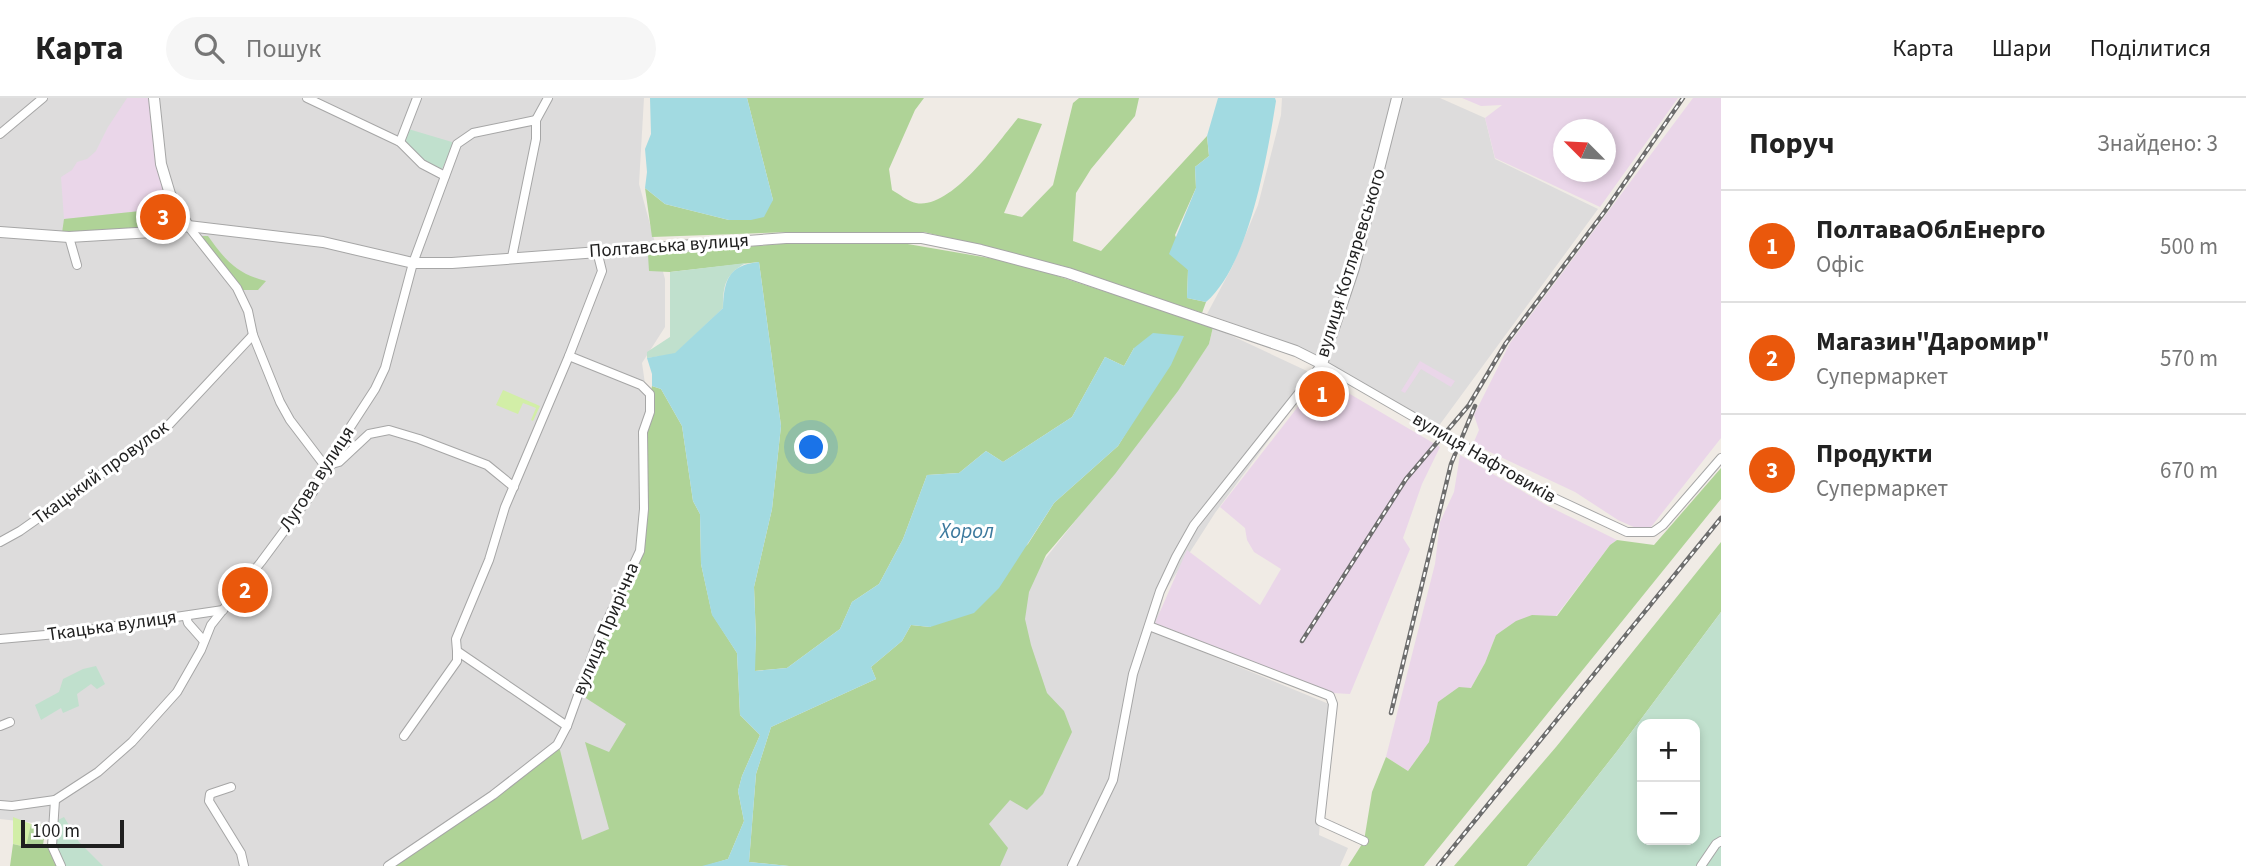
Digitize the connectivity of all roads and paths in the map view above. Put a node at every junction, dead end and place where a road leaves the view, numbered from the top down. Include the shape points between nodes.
1 (43, 98) edge
2 (154, 98) edge
3 (307, 98) edge
4 (416, 98) edge
5 (548, 98) edge
6 (1397, 98) edge
7 (536, 120) junction
8 (0, 134) edge
9 (400, 142) junction
10 (445, 176) junction
11 (188, 226) junction
12 (0, 232) edge
13 (69, 237) junction
14 (597, 251) junction
15 (512, 257) junction
16 (413, 262) junction
17 (77, 265) dead end
18 (253, 335) junction
19 (569, 356) junction
20 (1321, 364) junction
21 (1721, 458) edge
22 (325, 466) junction
23 (514, 487) junction
24 (0, 542) edge
25 (223, 610) junction
26 (186, 615) junction
27 (1149, 626) junction
28 (0, 639) edge
29 (203, 640) junction
30 (457, 651) junction
31 (10, 722) dead end
32 (0, 726) edge
33 (567, 726) junction
34 (404, 736) dead end
35 (231, 787) dead end
36 (55, 800) junction
37 (0, 804) edge
38 (1364, 841) dead end
39 (1721, 841) edge
40 (61, 866) edge
41 (244, 866) edge
42 (388, 866) edge
43 (1072, 866) edge
44 (1701, 866) edge

1 - 8 street
2 - 11 street via 161,164 170,194
3 - 9 street
4 - 9 street
5 - 7 street
6 - 20 street, вулиця Котляревського via 1353,268
7 - 10 street, Лугова вулиця via 473,133 457,144
7 - 15 street
9 - 10 street via 422,164
10 - 16 street, Лугова вулиця
11 - 13 street, Полтавська вулиця
11 - 16 street, Полтавська вулиця via 323,242
11 - 18 street via 237,288
12 - 13 street, Полтавська вулиця
13 - 17 street
14 - 15 street, Полтавська вулиця
14 - 19 street via 602,271
14 - 20 street, Полтавська вулиця via 786,238 922,238 1068,273 1296,351
15 - 16 street, Полтавська вулиця
16 - 22 street, Лугова вулиця via 385,368
18 - 22 street via 290,420
18 - 24 street, Ткацький провулок via 165,429
19 - 23 street
19 - 33 street, вулиця Прирічна via 641,385 650,394 650,412 643,432 640,551 598,640
20 - 21 street, вулиця Нафтовиків via 1554,498 1627,532 1653,532 1663,526
20 - 27 street, вулиця Котляревського via 1194,525 1168,573
22 - 23 street via 339,462 369,434 389,430 487,465
22 - 25 street, Лугова вулиця via 307,500
23 - 30 street via 456,639
25 - 26 street, Ткацька вулиця
25 - 29 street, Лугова вулиця
26 - 28 street, Ткацька вулиця
26 - 29 street
27 - 38 street via 1330,696 1333,704 1320,821
27 - 43 street, вулиця Котляревського via 1133,674 1113,780
29 - 36 street, Лугова вулиця via 177,692 132,742 98,772
30 - 33 street
30 - 34 street via 457,662
31 - 32 street
33 - 42 street, вулиця Прирічна via 557,745
35 - 41 street via 210,794 209,801 241,853
36 - 37 street, Лугова вулиця
36 - 40 street via 52,846
39 - 44 street

